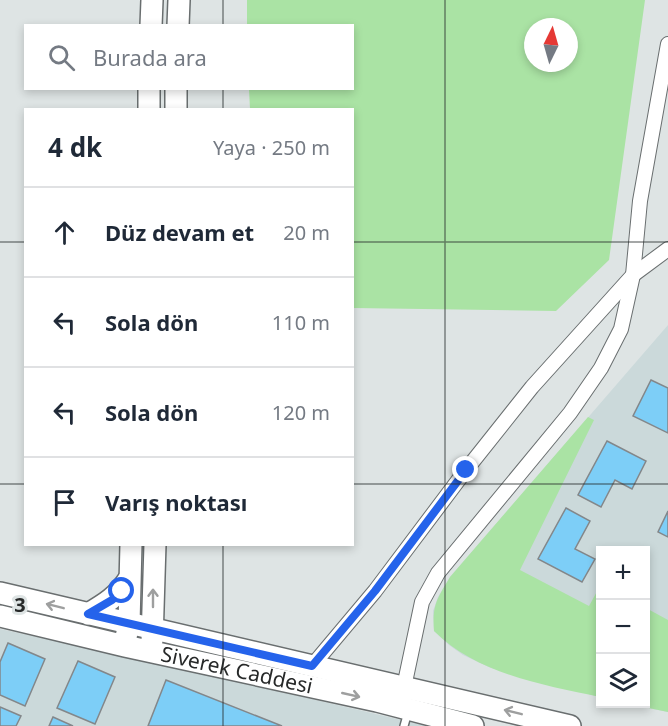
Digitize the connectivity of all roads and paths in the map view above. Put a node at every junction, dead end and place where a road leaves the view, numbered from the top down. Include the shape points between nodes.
1 (152, 0) edge
2 (179, 0) edge
3 (151, 24) edge
4 (178, 24) edge
5 (668, 44) edge
6 (149, 90) edge
7 (176, 90) edge
8 (149, 108) edge
9 (176, 108) edge
10 (668, 249) edge
11 (633, 275) junction
12 (131, 546) edge
13 (155, 546) edge
14 (129, 579) junction
15 (0, 593) edge
16 (88, 614) junction
17 (0, 616) edge
18 (129, 624) junction
19 (153, 629) junction
20 (125, 646) junction
21 (151, 651) junction
22 (312, 666) junction
23 (404, 687) junction
24 (406, 718) edge
25 (460, 724) edge
26 (570, 726) edge

1 - 3 main road
2 - 4 main road
5 - 11 street via 640,201
6 - 8 main road
7 - 9 main road
10 - 11 street
11 - 22 street via 532,387 375,591
11 - 23 street via 621,329 601,368 570,413 438,573 422,602
12 - 14 main road
19 -> 13 main road
14 - 16 main road via 112,600
14 - 18 main road
16 -> 15 main road, Siverek Caddesi
16 - 18 main road, Siverek Caddesi
17 - 20 main road, Siverek Caddesi
18 - 19 main road, Siverek Caddesi
18 - 20 main road
19 - 21 main road
19 - 22 main road, Siverek Caddesi
20 - 21 main road, Siverek Caddesi
21 -> 24 main road, Siverek Caddesi
22 - 23 main road, Siverek Caddesi
26 -> 23 main road, Siverek Caddesi
24 - 25 main road, Siverek Caddesi

